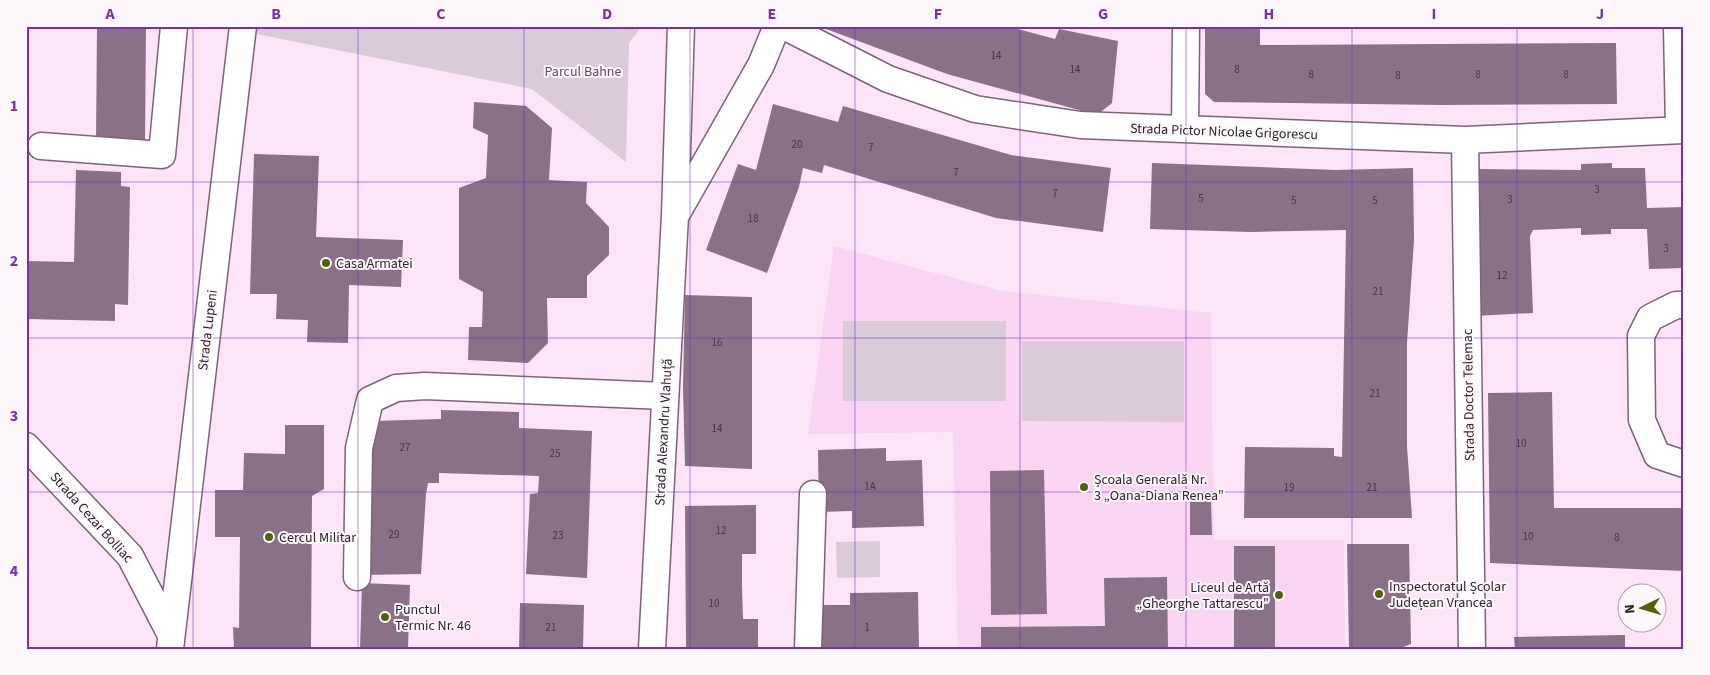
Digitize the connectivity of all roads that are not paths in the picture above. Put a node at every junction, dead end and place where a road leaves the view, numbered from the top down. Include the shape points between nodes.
1 (174, 26) edge
2 (243, 26) edge
3 (681, 26) edge
4 (777, 26) edge
5 (784, 26) edge
6 (1186, 26) edge
7 (1677, 26) edge
8 (1185, 129) junction
9 (1682, 129) edge
10 (1465, 140) junction
11 (41, 146) dead end
12 (675, 215) junction
13 (1684, 306) edge
14 (665, 396) junction
15 (26, 446) edge
16 (1684, 464) edge
17 (813, 494) dead end
18 (357, 577) dead end
19 (170, 642) edge
20 (652, 649) edge
21 (808, 649) edge
22 (1472, 649) edge

1 - 11 street via 162,155
2 - 19 street, Strada Lupeni
3 - 12 street, Strada Alexandru Vlahuță
4 - 12 street, Strada Alexandru Vlahuță via 760,65
5 - 8 street, Strada Pictor Nicolae Grigorescu via 888,80 975,109 1080,125
6 - 8 street
7 - 9 street
8 - 10 street, Strada Pictor Nicolae Grigorescu
9 - 10 street, Strada Pictor Nicolae Grigorescu
10 - 22 street, Strada Doctor Telemac
12 - 14 street, Strada Alexandru Vlahuță
13 - 16 street via 1676,305 1650,318 1641,336 1642,420 1657,455
14 - 18 street via 425,386 396,388 370,400 359,448
14 - 20 street, Strada Alexandru Vlahuță
15 - 19 street, Strada Cezar Bolliac via 130,556
17 - 21 street

